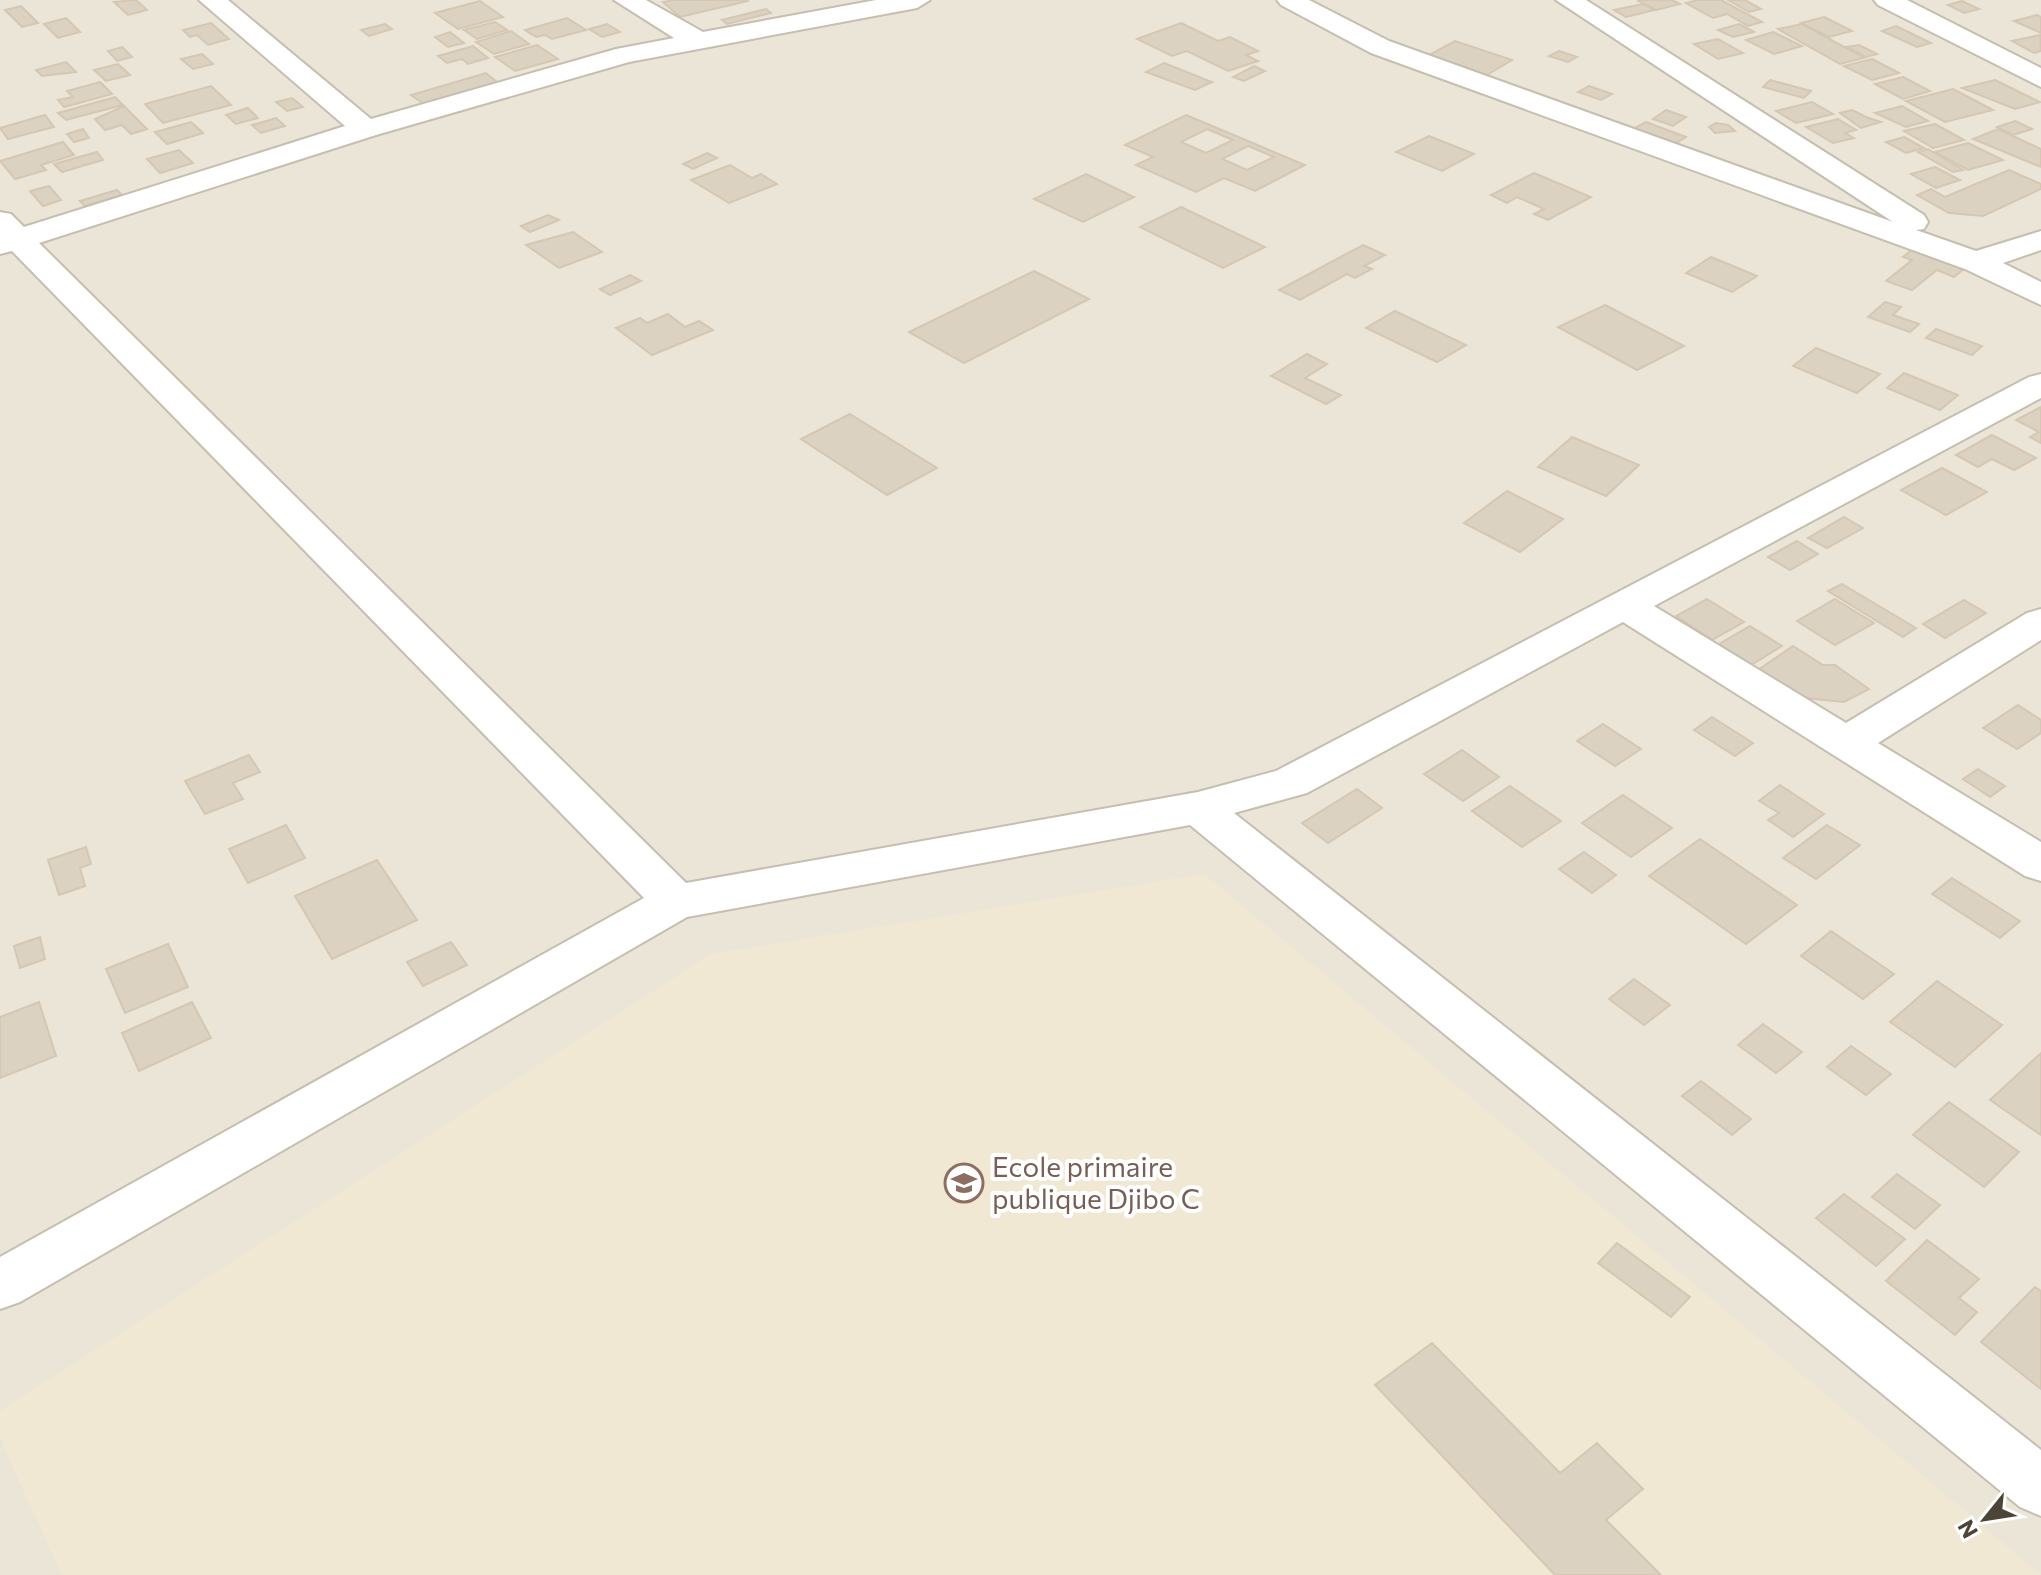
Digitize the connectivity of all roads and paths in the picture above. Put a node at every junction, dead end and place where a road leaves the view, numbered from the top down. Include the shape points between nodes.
1 (212, 0) edge
2 (627, 0) edge
3 (917, 0) edge
4 (1290, 0) edge
5 (1569, 0) edge
6 (1887, 0) edge
7 (695, 39) junction
8 (2041, 79) edge
9 (366, 129) junction
10 (5, 235) edge
11 (2041, 240) edge
12 (1976, 262) junction
13 (2041, 295) edge
14 (2041, 384) edge
15 (1627, 607) junction
16 (2041, 622) edge
17 (1846, 743) junction
18 (1198, 808) junction
19 (2041, 864) edge
20 (676, 902) junction
21 (0, 1285) edge
22 (2041, 1487) edge

1 - 9 street
2 - 7 street
3 - 7 street
4 - 12 street via 1380,47
5 - 12 street
6 - 8 street
7 - 9 street
9 - 10 street
10 - 20 street
11 - 12 street
12 - 13 street
14 - 15 street
15 - 17 street
15 - 18 street via 1291,782
16 - 17 street
17 - 19 street
18 - 20 street
18 - 22 street
20 - 21 street

